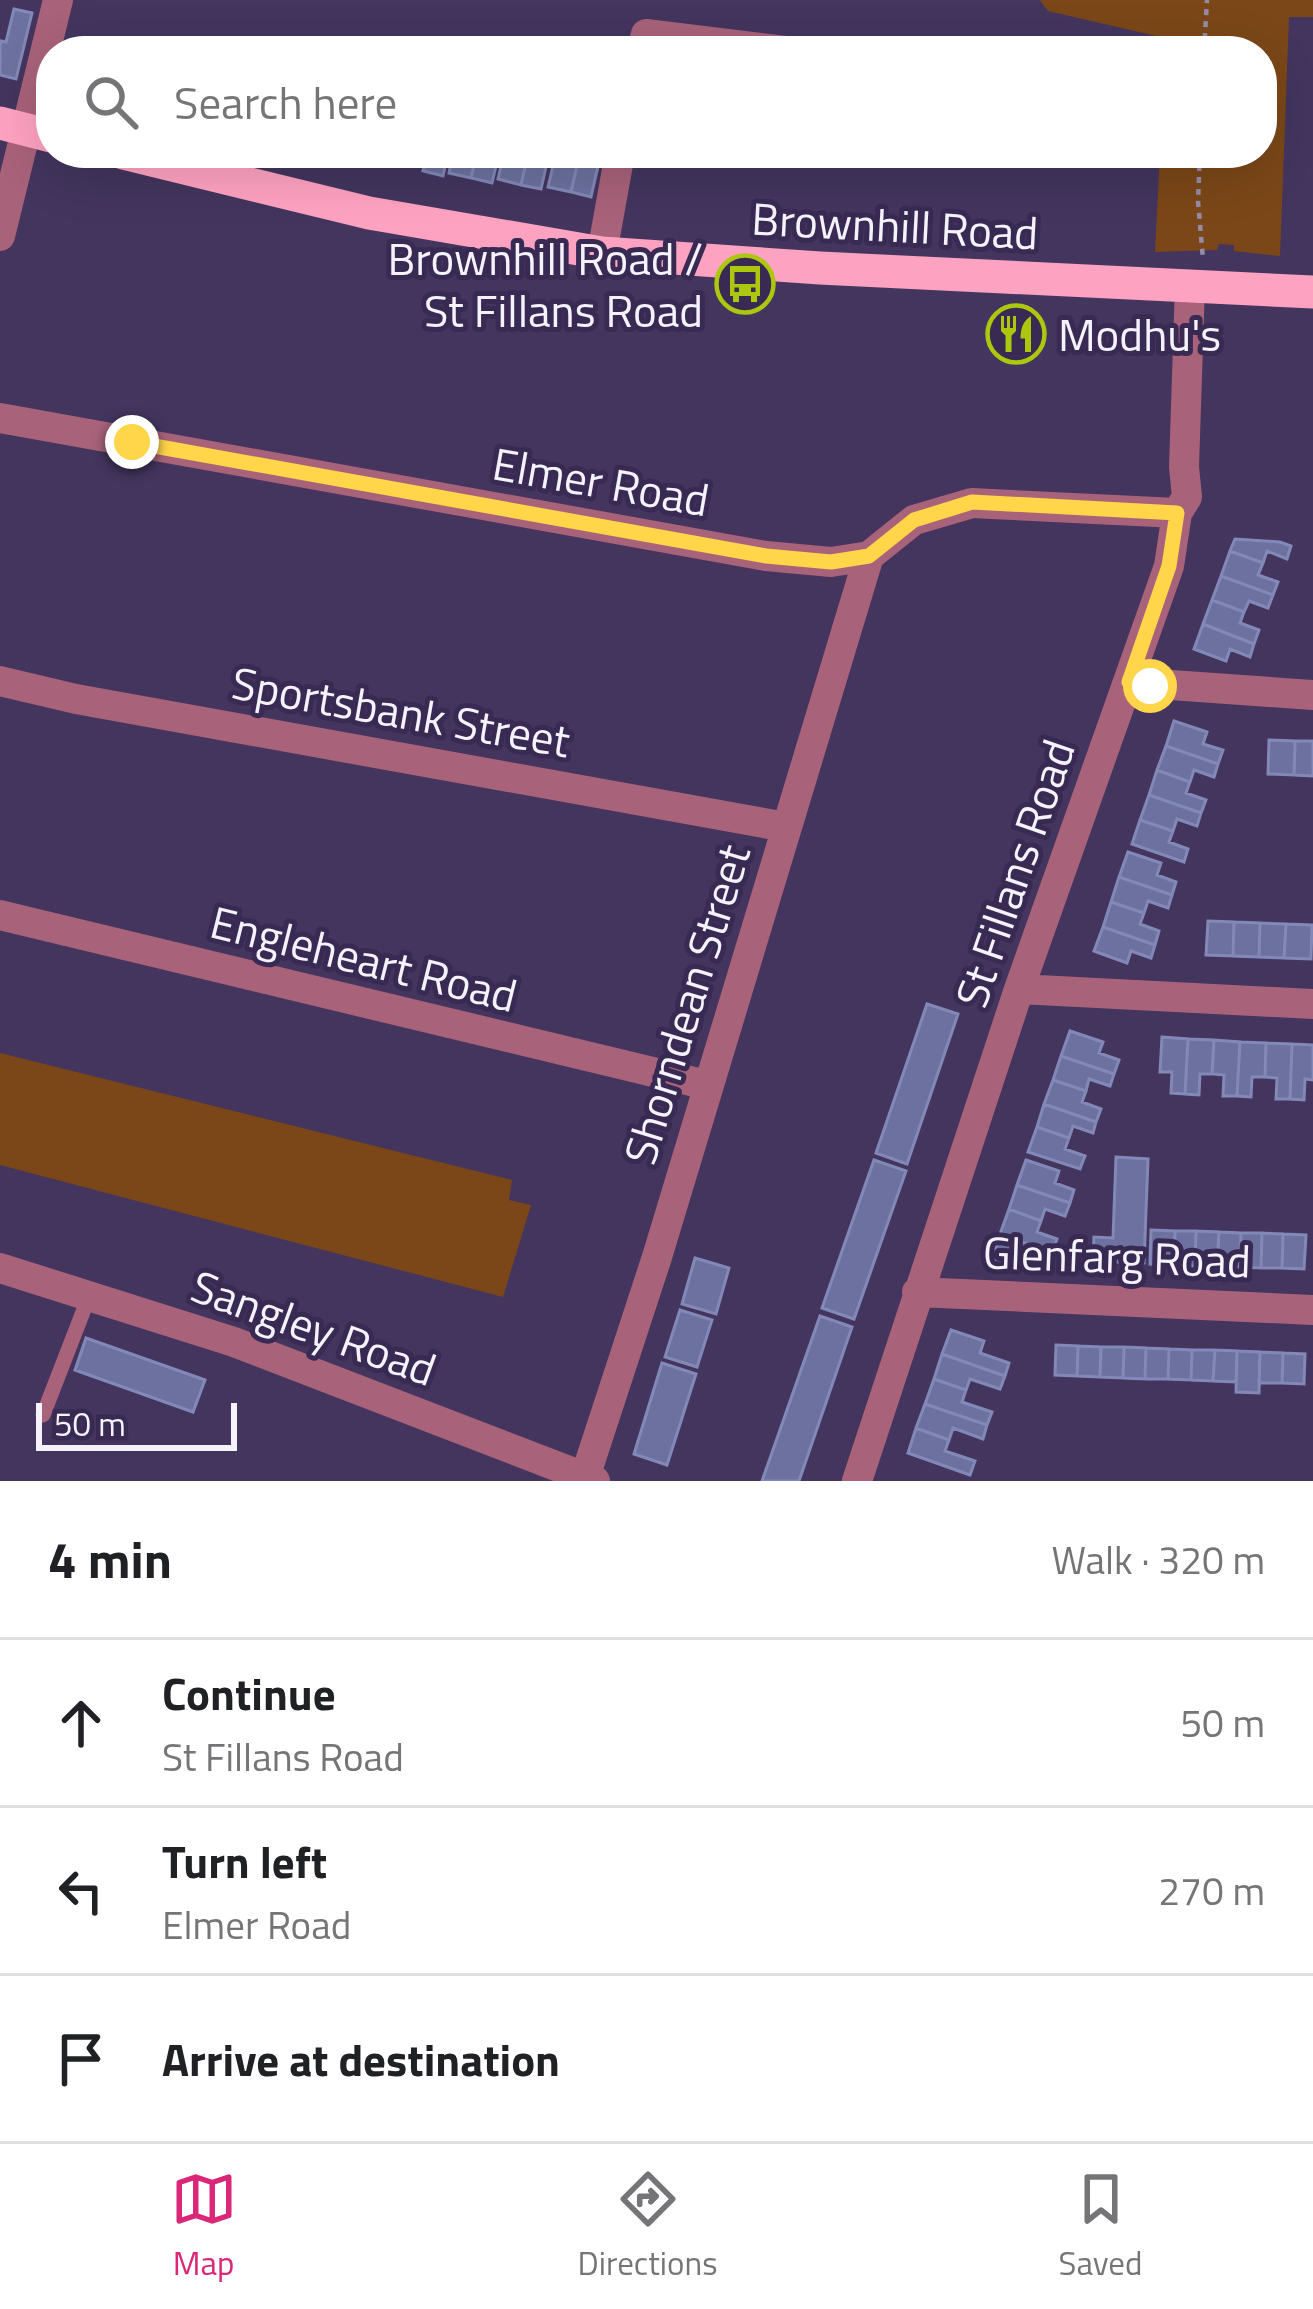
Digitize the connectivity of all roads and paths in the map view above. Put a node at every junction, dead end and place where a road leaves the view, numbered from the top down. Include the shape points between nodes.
1 (58, 0) edge
2 (1207, 0) edge
3 (49, 36) edge
4 (1205, 36) edge
5 (36, 89) edge
6 (26, 129) edge
7 (184, 168) edge
8 (617, 168) edge
9 (1199, 168) edge
10 (0, 236) edge
11 (602, 253) junction
12 (1197, 272) junction
13 (1313, 292) edge
14 (0, 418) edge
15 (1177, 513) junction
16 (869, 556) junction
17 (0, 681) edge
18 (1129, 682) junction
19 (1313, 695) edge
20 (786, 826) junction
21 (0, 915) edge
22 (1019, 989) junction
23 (1313, 1004) edge
24 (707, 1085) junction
25 (0, 1268) edge
26 (917, 1292) junction
27 (88, 1299) junction
28 (1313, 1310) edge
29 (43, 1415) dead end
30 (590, 1479) edge
31 (857, 1481) edge

1 - 3 street
2 - 4 path
5 - 6 street
6 - 10 street
7 - 11 highway, Brownhill Road via 369,213
8 - 11 street
9 - 12 path
11 - 12 highway, Brownhill Road via 820,268
12 - 13 highway, Brownhill Road
12 - 15 street, St Fillans Road via 1187,497
14 - 16 street, Elmer Road via 766,556
15 - 16 street via 972,502 914,520
15 - 18 street, St Fillans Road via 1169,566
16 - 20 street, Shorndean Street
17 - 20 street, Sportsbank Street
18 - 19 street
18 - 22 street, St Fillans Road
20 - 24 street, Shorndean Street
21 - 24 street, Engleheart Road
22 - 23 street
22 - 26 street, St Fillans Road
24 - 30 street, Shorndean Street
25 - 27 street, Sangley Road
26 - 28 street, Glenfarg Road
26 - 31 street, St Fillans Road
27 - 29 lane
27 - 30 street, Sangley Road via 234,1342

